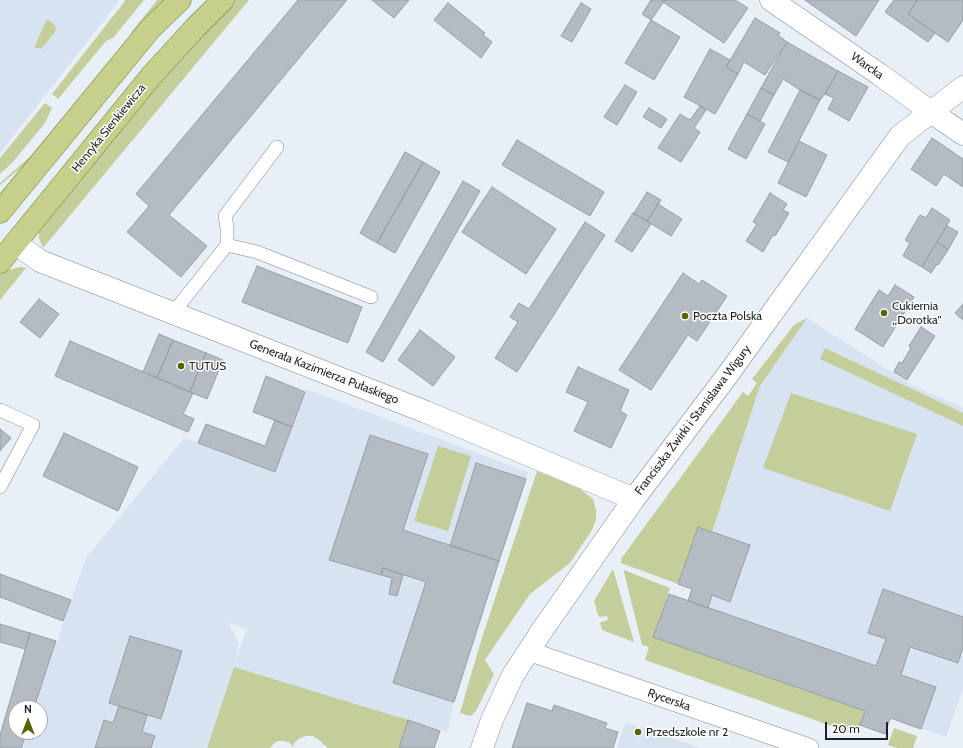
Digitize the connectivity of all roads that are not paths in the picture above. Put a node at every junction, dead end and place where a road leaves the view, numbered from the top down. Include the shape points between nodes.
1 (180, 0) edge
2 (223, 0) edge
3 (771, 0) edge
4 (963, 87) edge
5 (931, 112) junction
6 (963, 134) edge
7 (277, 147) dead end
8 (0, 212) edge
9 (15, 243) junction
10 (227, 245) junction
11 (0, 262) edge
12 (371, 298) dead end
13 (173, 313) junction
14 (0, 410) edge
15 (0, 487) edge
16 (634, 499) junction
17 (528, 651) junction
18 (482, 748) edge
19 (809, 748) edge

1 - 8 main road via 150,29
2 - 9 main road, Henryka Sienkiewicza via 152,75
3 - 5 street, Warcka
4 - 5 street, Franciszka Żwirki i Stanisława Wigury
5 - 6 street, Warcka
5 - 16 street, Franciszka Żwirki i Stanisława Wigury via 900,136
7 - 10 lane via 225,216
9 - 11 main road, Henryka Sienkiewicza
9 - 13 street, Generała Kazimierza Pułaskiego via 40,261
10 - 12 lane via 257,252
10 - 13 lane
13 - 16 street, Generała Kazimierza Pułaskiego via 426,412
14 - 15 lane via 33,425
16 - 17 street, Franciszka Żwirki i Stanisława Wigury
17 - 18 street, Franciszka Żwirki i Stanisława Wigury via 512,675
17 - 19 street, Rycerska

